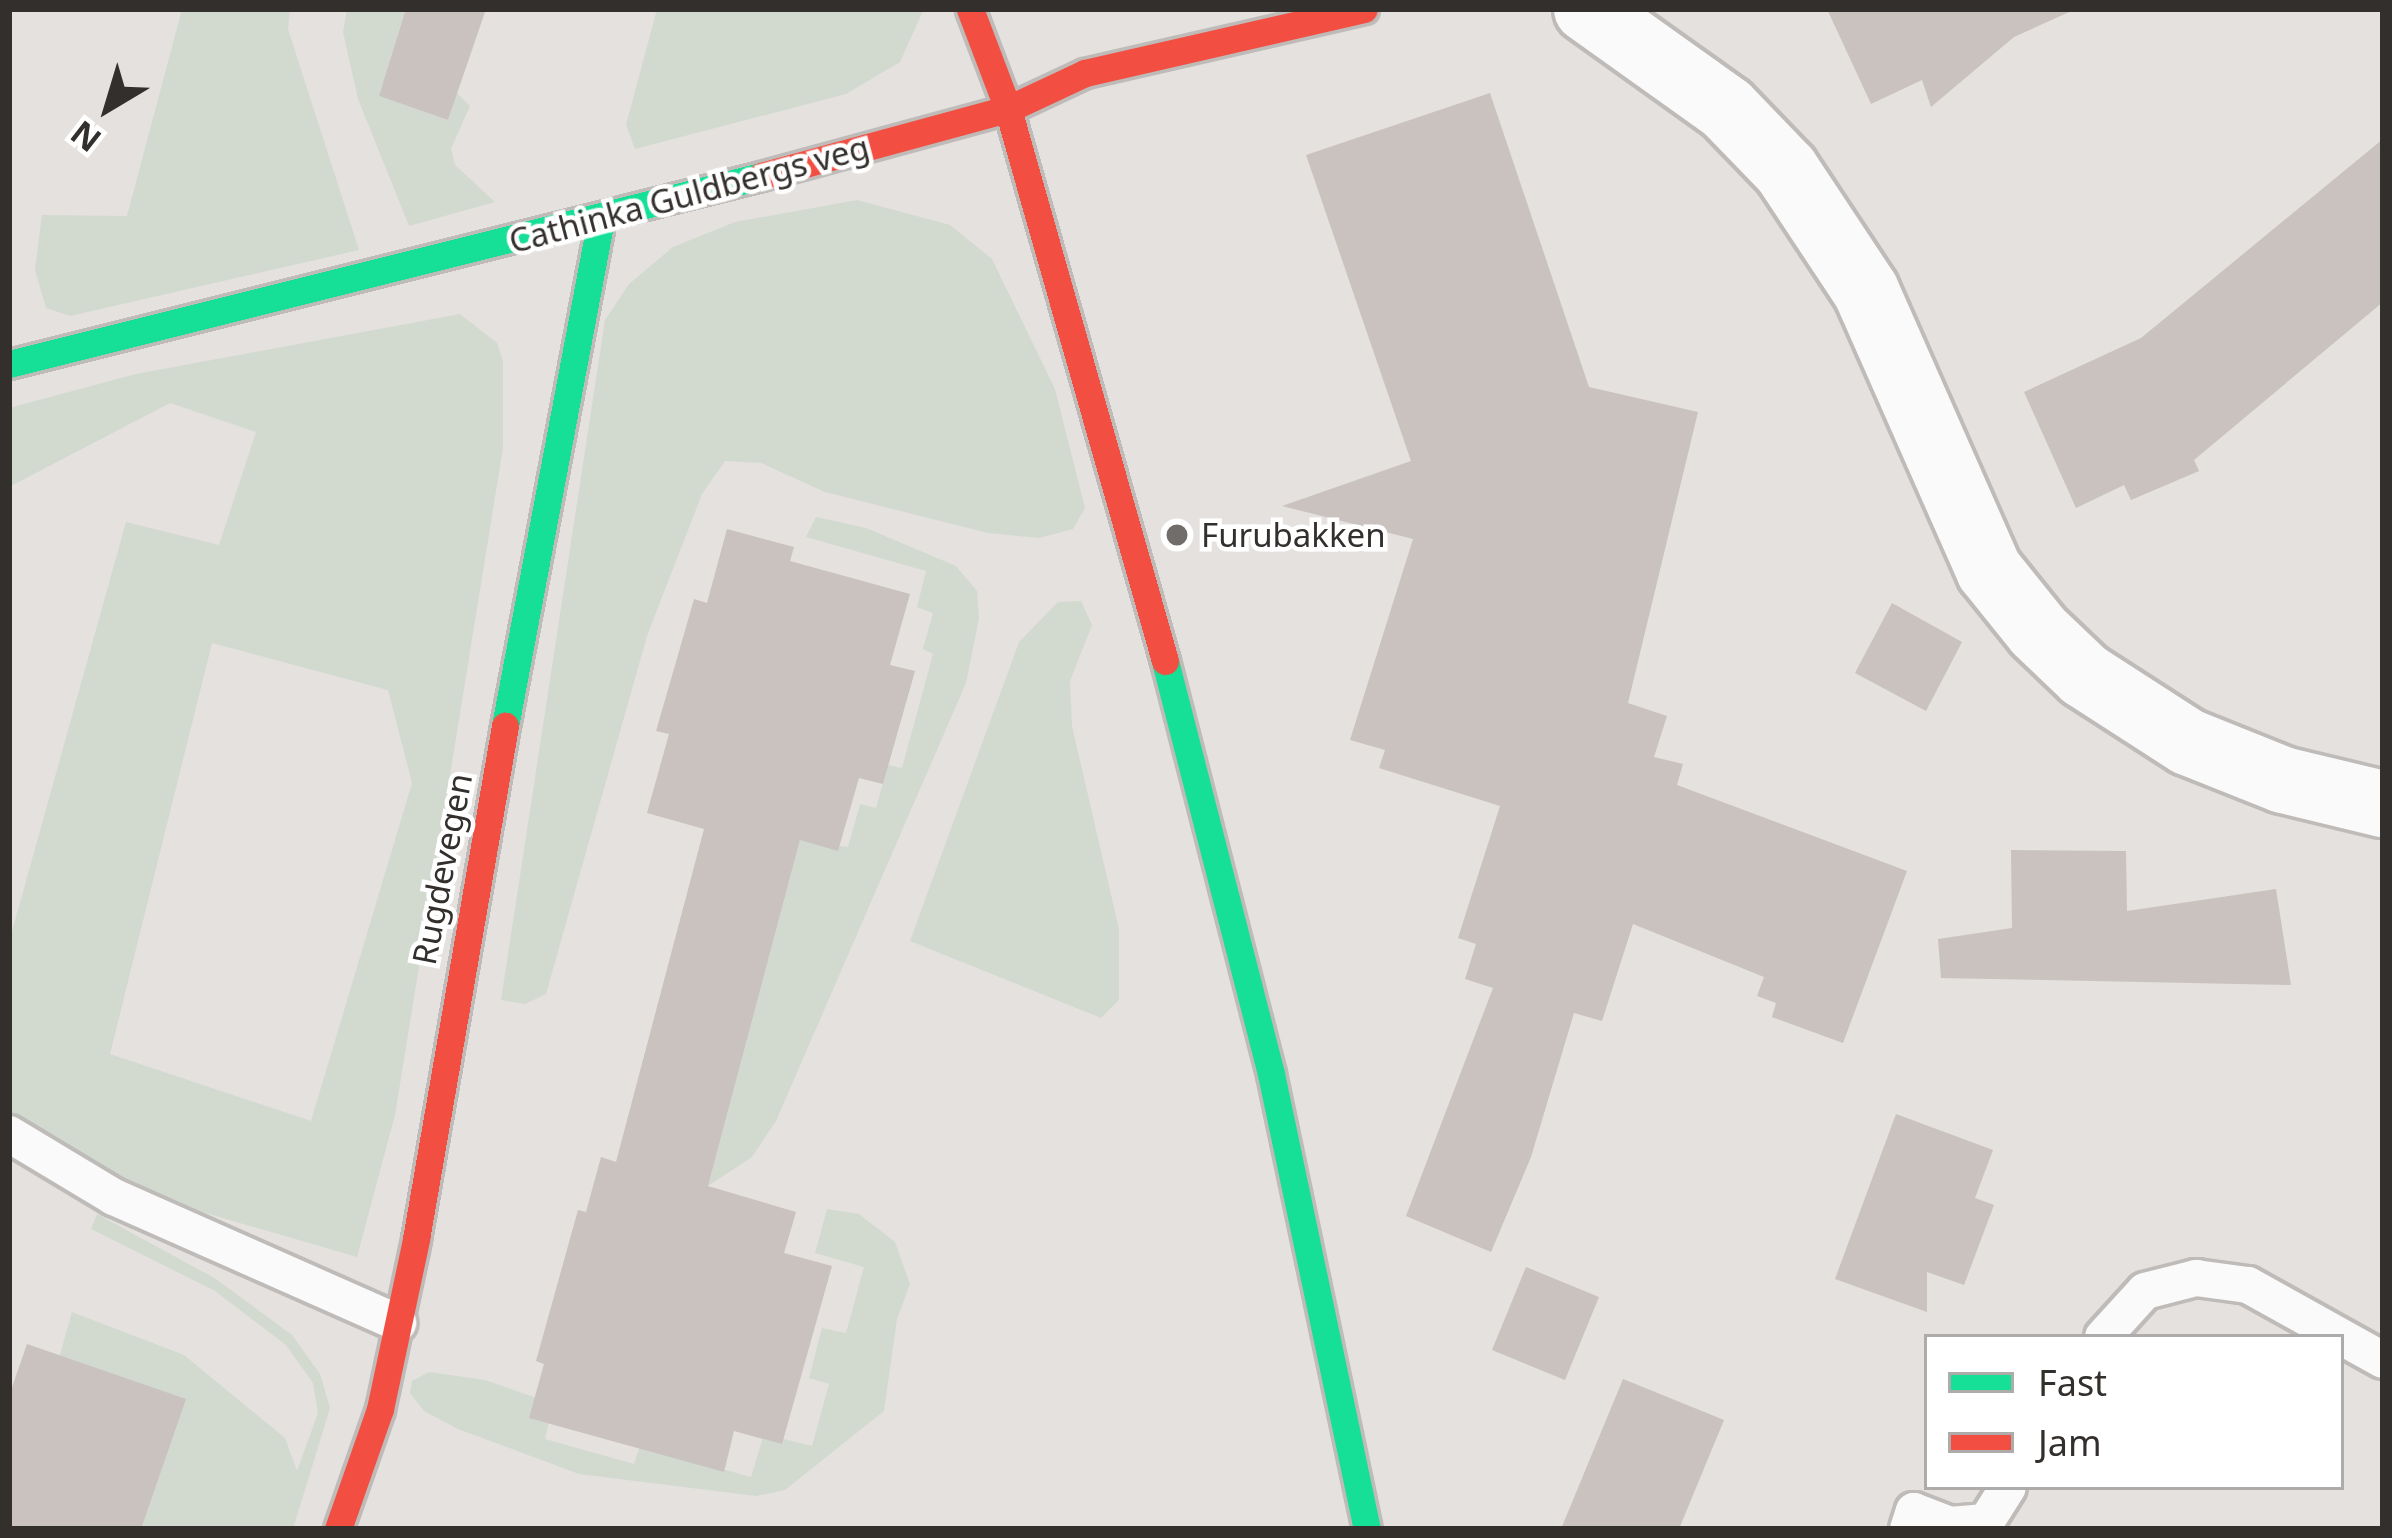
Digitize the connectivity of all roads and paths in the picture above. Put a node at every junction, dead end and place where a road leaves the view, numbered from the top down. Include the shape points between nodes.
1 (970, 9) edge
2 (1364, 9) edge
3 (1587, 9) edge
4 (1008, 109) junction
5 (601, 219) junction
6 (9, 364) edge
7 (2383, 804) edge
8 (9, 1134) edge
9 (398, 1323) junction
10 (2106, 1334) edge
11 (2336, 1334) edge
12 (2344, 1338) edge
13 (2383, 1360) edge
14 (2006, 1490) edge
15 (338, 1529) edge
16 (1367, 1529) edge
17 (1908, 1529) edge

1 - 4 street
2 - 4 street, Cathinka Guldbergs veg via 1085,73
3 - 7 street via 1727,109 1786,170 1866,291 1989,570 2038,631 2084,675 2188,742 2282,780
4 - 5 street, Cathinka Guldbergs veg
4 - 16 street via 1136,548 1271,1074
5 - 6 street, Cathinka Guldbergs veg
5 - 9 street, Rugdevegen
8 - 9 lane via 114,1197
9 - 15 street, Rugdevegen via 380,1409
10 - 11 lane via 2145,1291 2196,1279 2248,1285
12 - 13 lane
14 - 17 lane via 1986,1522 1950,1525 1914,1511

